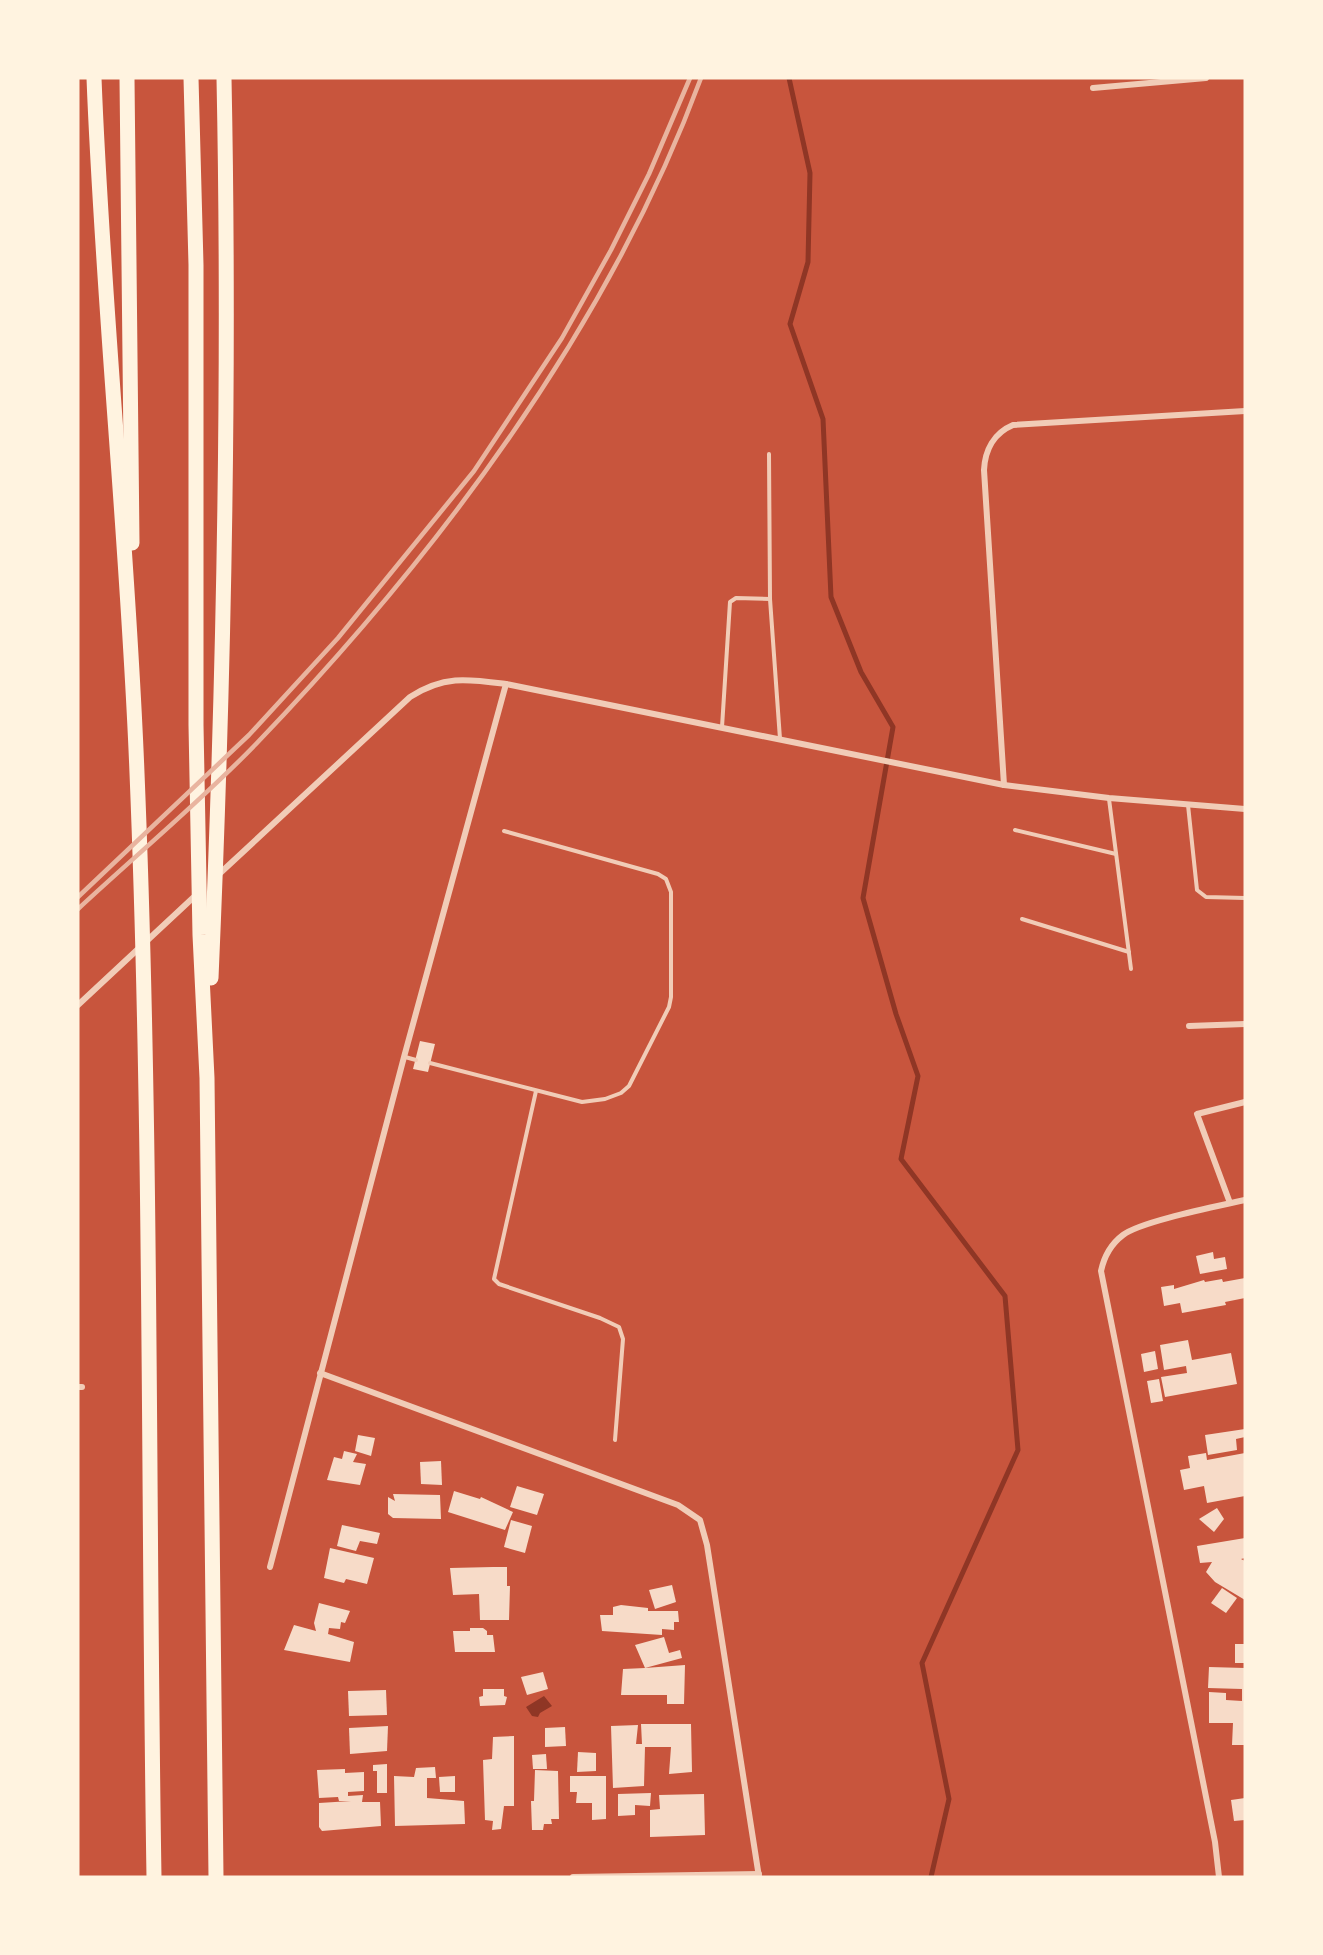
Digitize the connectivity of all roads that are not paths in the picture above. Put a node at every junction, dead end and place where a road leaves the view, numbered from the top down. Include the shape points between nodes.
1 (94, 78) edge
2 (127, 78) edge
3 (191, 78) edge
4 (224, 78) edge
5 (1206, 78) edge
6 (1093, 88) dead end
7 (1245, 411) edge
8 (770, 454) dead end
9 (770, 599) junction
10 (506, 684) junction
11 (135, 711) junction
12 (722, 727) junction
13 (780, 739) junction
14 (1004, 785) junction
15 (1109, 798) junction
16 (1188, 805) junction
17 (1245, 809) edge
18 (1015, 830) dead end
19 (504, 831) dead end
20 (1116, 854) junction
21 (1245, 898) edge
22 (1022, 919) dead end
23 (1129, 952) junction
24 (1131, 969) dead end
25 (78, 1005) edge
26 (1245, 1024) edge
27 (1189, 1026) dead end
28 (404, 1056) junction
29 (416, 1060) dead end
30 (430, 1063) dead end
31 (207, 1078) junction
32 (536, 1090) junction
33 (1245, 1102) edge
34 (1245, 1200) edge
35 (1230, 1203) junction
36 (320, 1373) junction
37 (615, 1440) dead end
38 (270, 1567) dead end
39 (759, 1875) edge
40 (154, 1877) edge
41 (216, 1877) edge
42 (573, 1877) edge
43 (1219, 1877) edge

1 - 11 highway
2 - 11 highway
3 - 31 highway via 196,277 196,725
4 - 31 highway via 228,274 221,705
5 - 6 street
7 - 14 street via 1013,424 994,440 985,457 984,470
8 - 9 lane
9 - 12 lane via 736,598 730,602
9 - 13 lane
10 - 12 street
10 - 25 street via 458,678 410,697
10 - 28 street
11 - 40 highway via 144,971
12 - 13 street
13 - 14 street
14 - 15 street
15 - 16 street
15 - 20 lane
16 - 17 street
16 - 21 lane via 1197,890 1206,897
18 - 20 lane
19 - 32 lane via 658,874 671,888 671,998 628,1086 621,1093 589,1102
20 - 23 lane
22 - 23 lane
23 - 24 lane
26 - 27 street
28 - 29 lane
28 - 36 street
30 - 32 lane
31 - 41 highway
32 - 37 lane via 494,1279 619,1327 623,1339
33 - 35 street via 1197,1114
34 - 35 street
35 - 43 street via 1143,1225 1124,1234 1110,1247 1101,1271 1200,1761
36 - 38 street
36 - 39 street via 678,1505 700,1520
39 - 42 street

